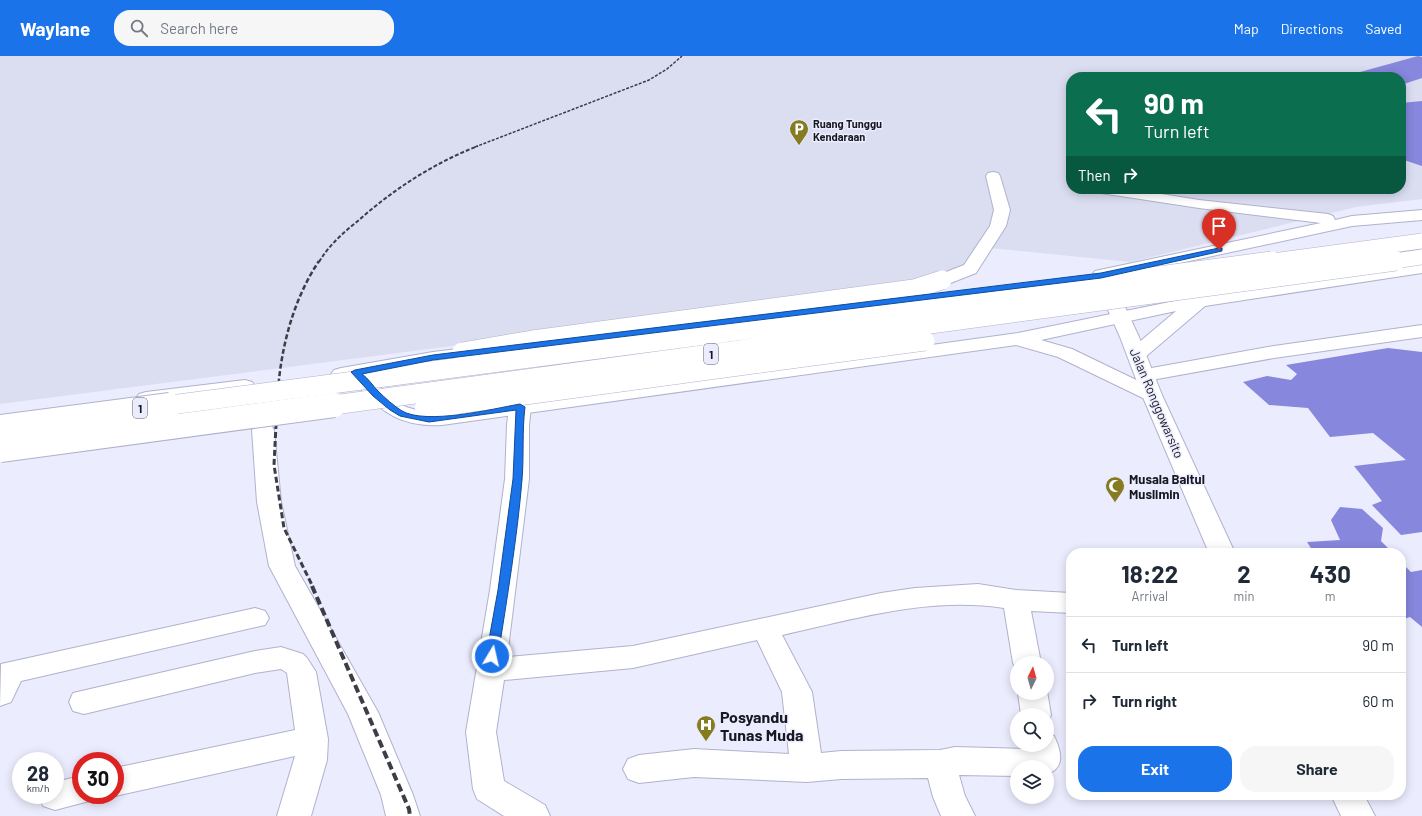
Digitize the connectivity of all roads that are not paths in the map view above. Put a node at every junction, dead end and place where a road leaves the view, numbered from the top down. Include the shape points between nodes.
1 (993, 176) dead end
2 (1137, 194) edge
3 (1422, 215) edge
4 (1352, 221) junction
5 (1422, 241) edge
6 (1422, 257) edge
7 (1422, 268) edge
8 (1101, 276) junction
9 (1199, 301) junction
10 (1121, 317) junction
11 (1422, 331) edge
12 (1018, 339) junction
13 (985, 344) junction
14 (1137, 354) junction
15 (355, 372) junction
16 (1146, 375) junction
17 (279, 390) junction
18 (1152, 395) junction
19 (520, 407) junction
20 (0, 416) edge
21 (0, 427) edge
22 (263, 430) junction
23 (0, 450) edge
24 (0, 465) edge
25 (1220, 548) edge
26 (1016, 600) junction
27 (1066, 603) edge
28 (255, 618) dead end
29 (765, 629) junction
30 (1026, 656) edge
31 (490, 670) junction
32 (4, 680) edge
33 (84, 702) dead end
34 (312, 739) junction
35 (1045, 752) edge
36 (940, 764) junction
37 (807, 768) junction
38 (639, 769) dead end
39 (124, 780) edge
40 (1350, 800) edge
41 (294, 816) edge
42 (403, 816) edge
43 (533, 816) edge
44 (958, 816) edge
45 (1358, 816) edge

1 - 17 main road, bridge via 1002,210 998,226 970,269 914,289 533,340 445,355
2 - 4 main road via 1311,218
3 - 4 main road
4 - 8 main road
5 - 17 main road, 1, bridge
6 - 23 main road, 1, bridge
7 - 9 main road
8 - 10 main road, Jalan Ronggowarsito
8 - 15 main road via 433,358
9 - 10 main road
9 - 14 main road
10 - 12 main road
10 - 14 main road, Jalan Ronggowarsito
11 - 16 main road via 1274,352
12 - 13 main road
12 - 18 main road via 1065,353
13 - 19 main road
13 - 22 main road, bridge via 925,341
14 - 16 main road, Jalan Ronggowarsito
15 - 19 main road via 400,414 429,420
15 - 20 main road
16 - 18 main road, Jalan Ronggowarsito
17 - 21 main road, 1, bridge
18 - 25 main road, Jalan Ronggowarsito
19 - 31 main road via 518,479
22 - 24 main road
22 - 42 main road via 270,502 282,566 363,712
26 - 27 main road
26 - 29 main road via 978,594 915,598
26 - 30 main road
28 - 32 main road
29 - 31 main road via 633,657
29 - 37 main road via 797,692
31 - 43 main road via 481,732 489,789
33 - 34 main road via 256,662 291,660 297,664 301,672
34 - 39 main road
34 - 41 main road via 311,760
35 - 36 main road via 1045,760 1041,763 955,761
36 - 37 main road
36 - 44 main road via 949,797
37 - 38 main road via 694,763
40 - 45 main road

